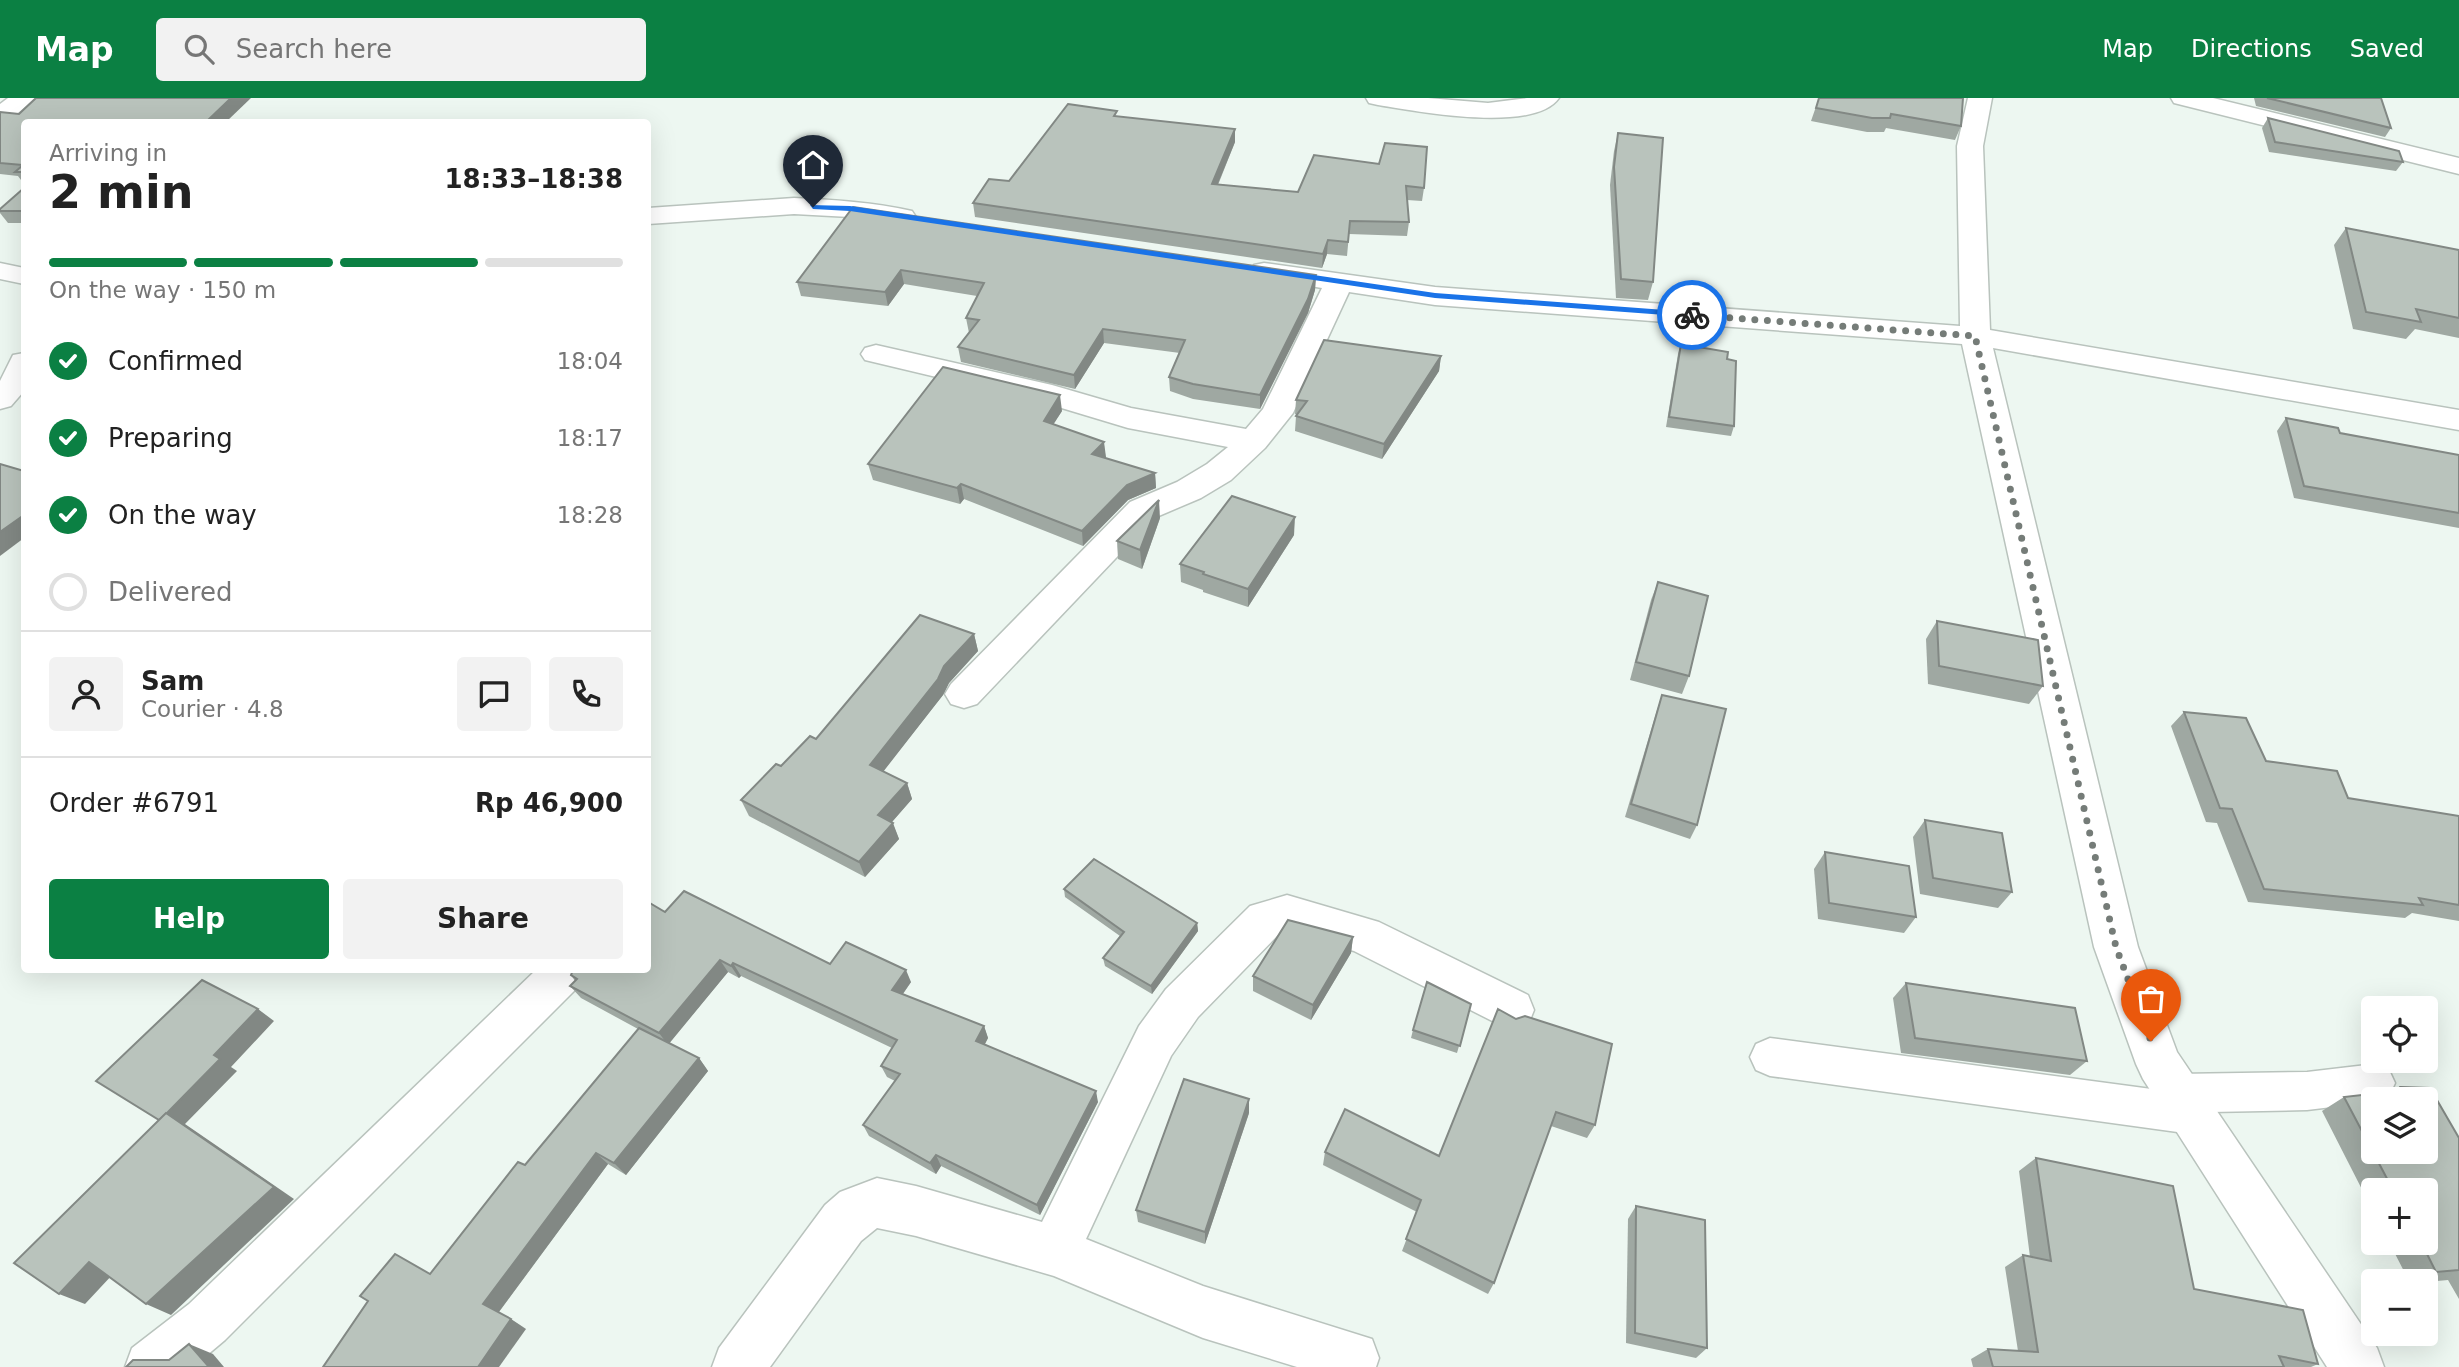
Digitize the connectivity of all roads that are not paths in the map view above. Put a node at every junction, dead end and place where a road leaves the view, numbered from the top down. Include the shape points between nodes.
1 (23, 98) edge
2 (1383, 98) edge
3 (1547, 98) edge
4 (1980, 98) edge
5 (2183, 98) edge
6 (0, 116) edge
7 (2459, 166) edge
8 (651, 216) edge
9 (932, 221) edge
10 (1244, 268) edge
11 (0, 271) edge
12 (21, 275) edge
13 (1339, 283) junction
14 (1975, 336) junction
15 (876, 354) dead end
16 (21, 369) edge
17 (0, 399) edge
18 (2459, 419) edge
19 (1254, 441) junction
20 (964, 694) dead end
21 (562, 973) edge
22 (1512, 1010) dead end
23 (1770, 1057) dead end
24 (2375, 1083) dead end
25 (2185, 1104) junction
26 (1054, 1251) junction
27 (1353, 1357) dead end
28 (151, 1367) edge
29 (738, 1367) edge
30 (2358, 1367) edge

1 - 6 street
2 - 3 street via 1500,112 1534,106
4 - 14 street via 1970,146
5 - 7 street
8 - 9 street via 794,206
10 - 13 street
11 - 12 street
13 - 14 street via 1435,296
13 - 19 street via 1277,413
14 - 18 street
14 - 25 street via 2116,947 2159,1064
15 - 19 street via 1052,395 1128,418
16 - 17 street
19 - 20 street via 1219,472 1142,510
21 - 28 street via 207,1322
22 - 26 street via 1364,935 1287,914 1265,919 1182,1003 1155,1041
23 - 25 lane
24 - 25 lane
25 - 30 street
26 - 27 street via 1203,1312
26 - 29 street via 877,1203 857,1209

